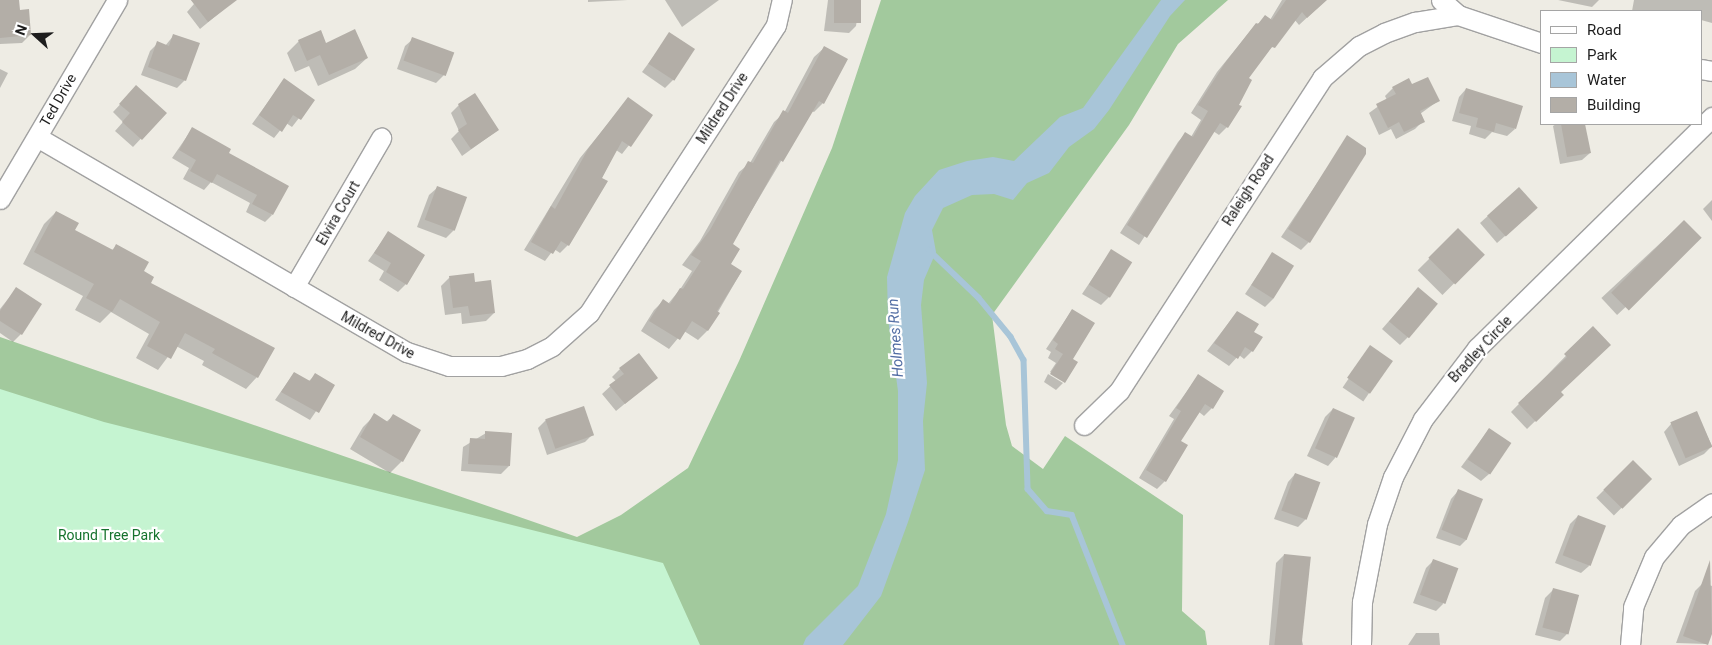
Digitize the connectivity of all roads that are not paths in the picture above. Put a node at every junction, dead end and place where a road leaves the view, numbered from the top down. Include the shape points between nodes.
1 (117, 0) edge
2 (782, 0) edge
3 (1442, 0) edge
4 (1458, 15) junction
5 (1540, 43) edge
6 (1712, 117) edge
7 (37, 137) junction
8 (381, 138) dead end
9 (0, 199) edge
10 (294, 287) junction
11 (1084, 425) dead end
12 (1712, 503) edge
13 (1361, 645) edge
14 (1630, 645) edge

1 - 7 street, Ted Drive
2 - 10 street, Mildred Drive via 776,25 589,313 552,346 500,366 449,366 407,352
3 - 4 street
4 - 5 street
4 - 11 street, Raleigh Road via 1414,22 1384,33 1359,46 1322,78 1119,391
6 - 13 street, Bradley Circle via 1477,348 1423,419 1393,477 1377,524 1362,602
7 - 9 street, Ted Drive
7 - 10 street, Mildred Drive
8 - 10 street, Elvira Court
12 - 14 street via 1681,525 1654,556 1633,607

